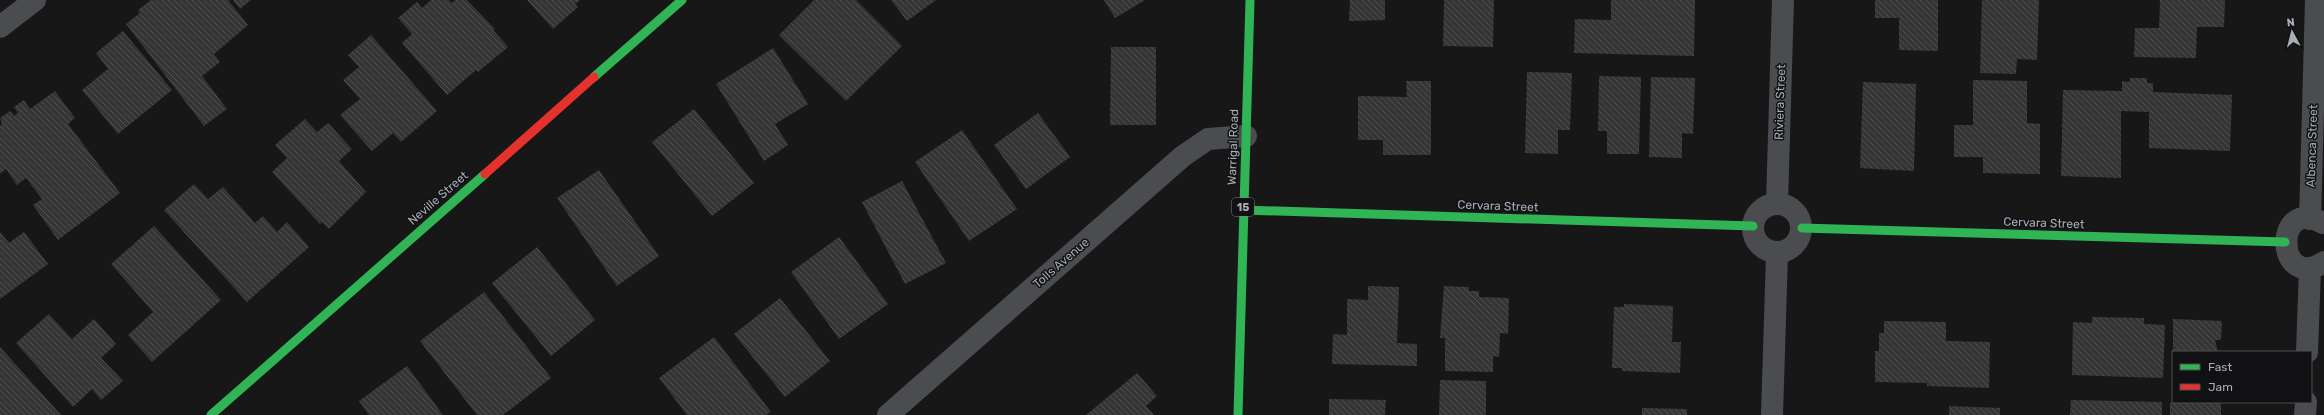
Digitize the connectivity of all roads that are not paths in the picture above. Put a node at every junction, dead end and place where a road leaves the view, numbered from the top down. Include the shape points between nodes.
1 (35, 0) edge
2 (682, 0) edge
3 (1250, 0) edge
4 (1782, 0) edge
5 (2316, 0) edge
6 (0, 27) edge
7 (1246, 136) junction
8 (1777, 204) junction
9 (1243, 210) junction
10 (2317, 222) edge
11 (1753, 226) junction
12 (1802, 228) junction
13 (2285, 242) junction
14 (1777, 253) junction
15 (2317, 265) edge
16 (2307, 351) edge
17 (2306, 403) edge
18 (211, 415) edge
19 (888, 415) edge
20 (1238, 415) edge
21 (1772, 415) edge
22 (2305, 415) edge

1 - 6 street
2 - 18 main road, Neville Street
3 - 7 main road, Warrigal Road / 15
4 - 8 street, Riviera Street
5 - 10 street, Albenca Street
7 - 9 main road, Warrigal Road / 15
7 - 19 street, Tolls Avenue via 1208,139 1183,156
8 - 11 street via 1760,211
8 - 12 street via 1791,208 1800,220
9 - 11 main road, Cervara Street
9 - 20 main road, Warrigal Road / 15
10 - 13 street via 2304,219 2293,225
11 - 14 street via 1759,245
12 - 13 main road, Cervara Street
12 - 14 street via 1801,235 1792,248
13 - 15 street via 2292,260 2303,267
14 - 21 street
15 - 16 street
17 - 22 street

